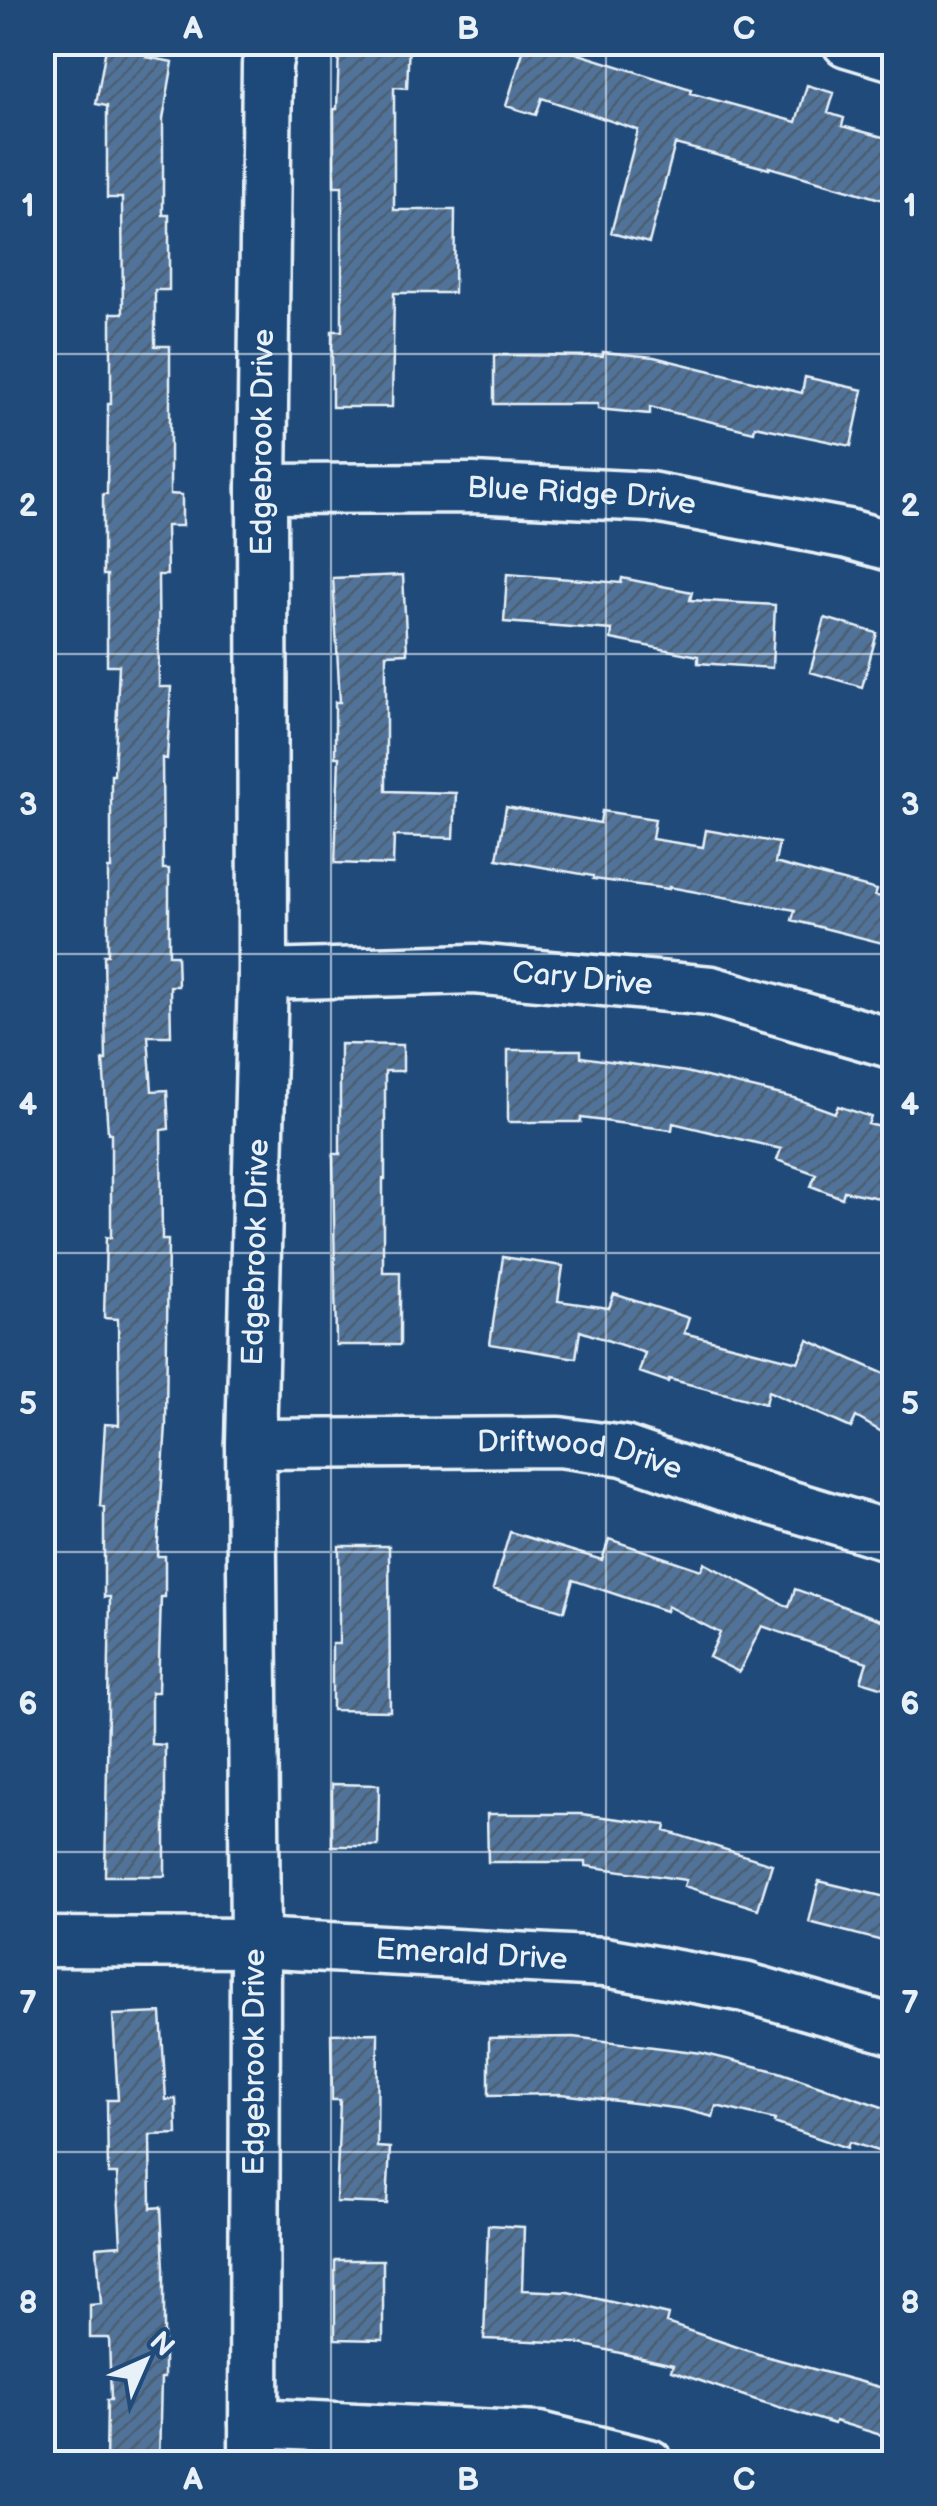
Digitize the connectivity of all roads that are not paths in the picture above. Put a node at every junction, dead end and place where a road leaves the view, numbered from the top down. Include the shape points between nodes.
1 (272, 42) edge
2 (847, 42) edge
3 (894, 56) edge
4 (262, 488) junction
5 (894, 547) edge
6 (264, 975) junction
7 (894, 1044) edge
8 (251, 1444) junction
9 (894, 1537) edge
10 (42, 1942) edge
11 (255, 1943) junction
12 (894, 2030) edge
13 (254, 2443) edge
14 (650, 2464) edge

1 - 4 street, Edgebrook Drive
2 - 3 street
4 - 5 street, Blue Ridge Drive via 650,497
4 - 6 street, Edgebrook Drive
6 - 7 street, Cary Drive via 475,969 711,991
6 - 8 street, Edgebrook Drive
8 - 9 street, Driftwood Drive via 559,1442 624,1451
8 - 11 street, Edgebrook Drive
10 - 11 street, Emerald Drive
11 - 12 street, Emerald Drive via 604,1962 744,1987
11 - 13 street, Edgebrook Drive
13 - 14 street via 540,2436

